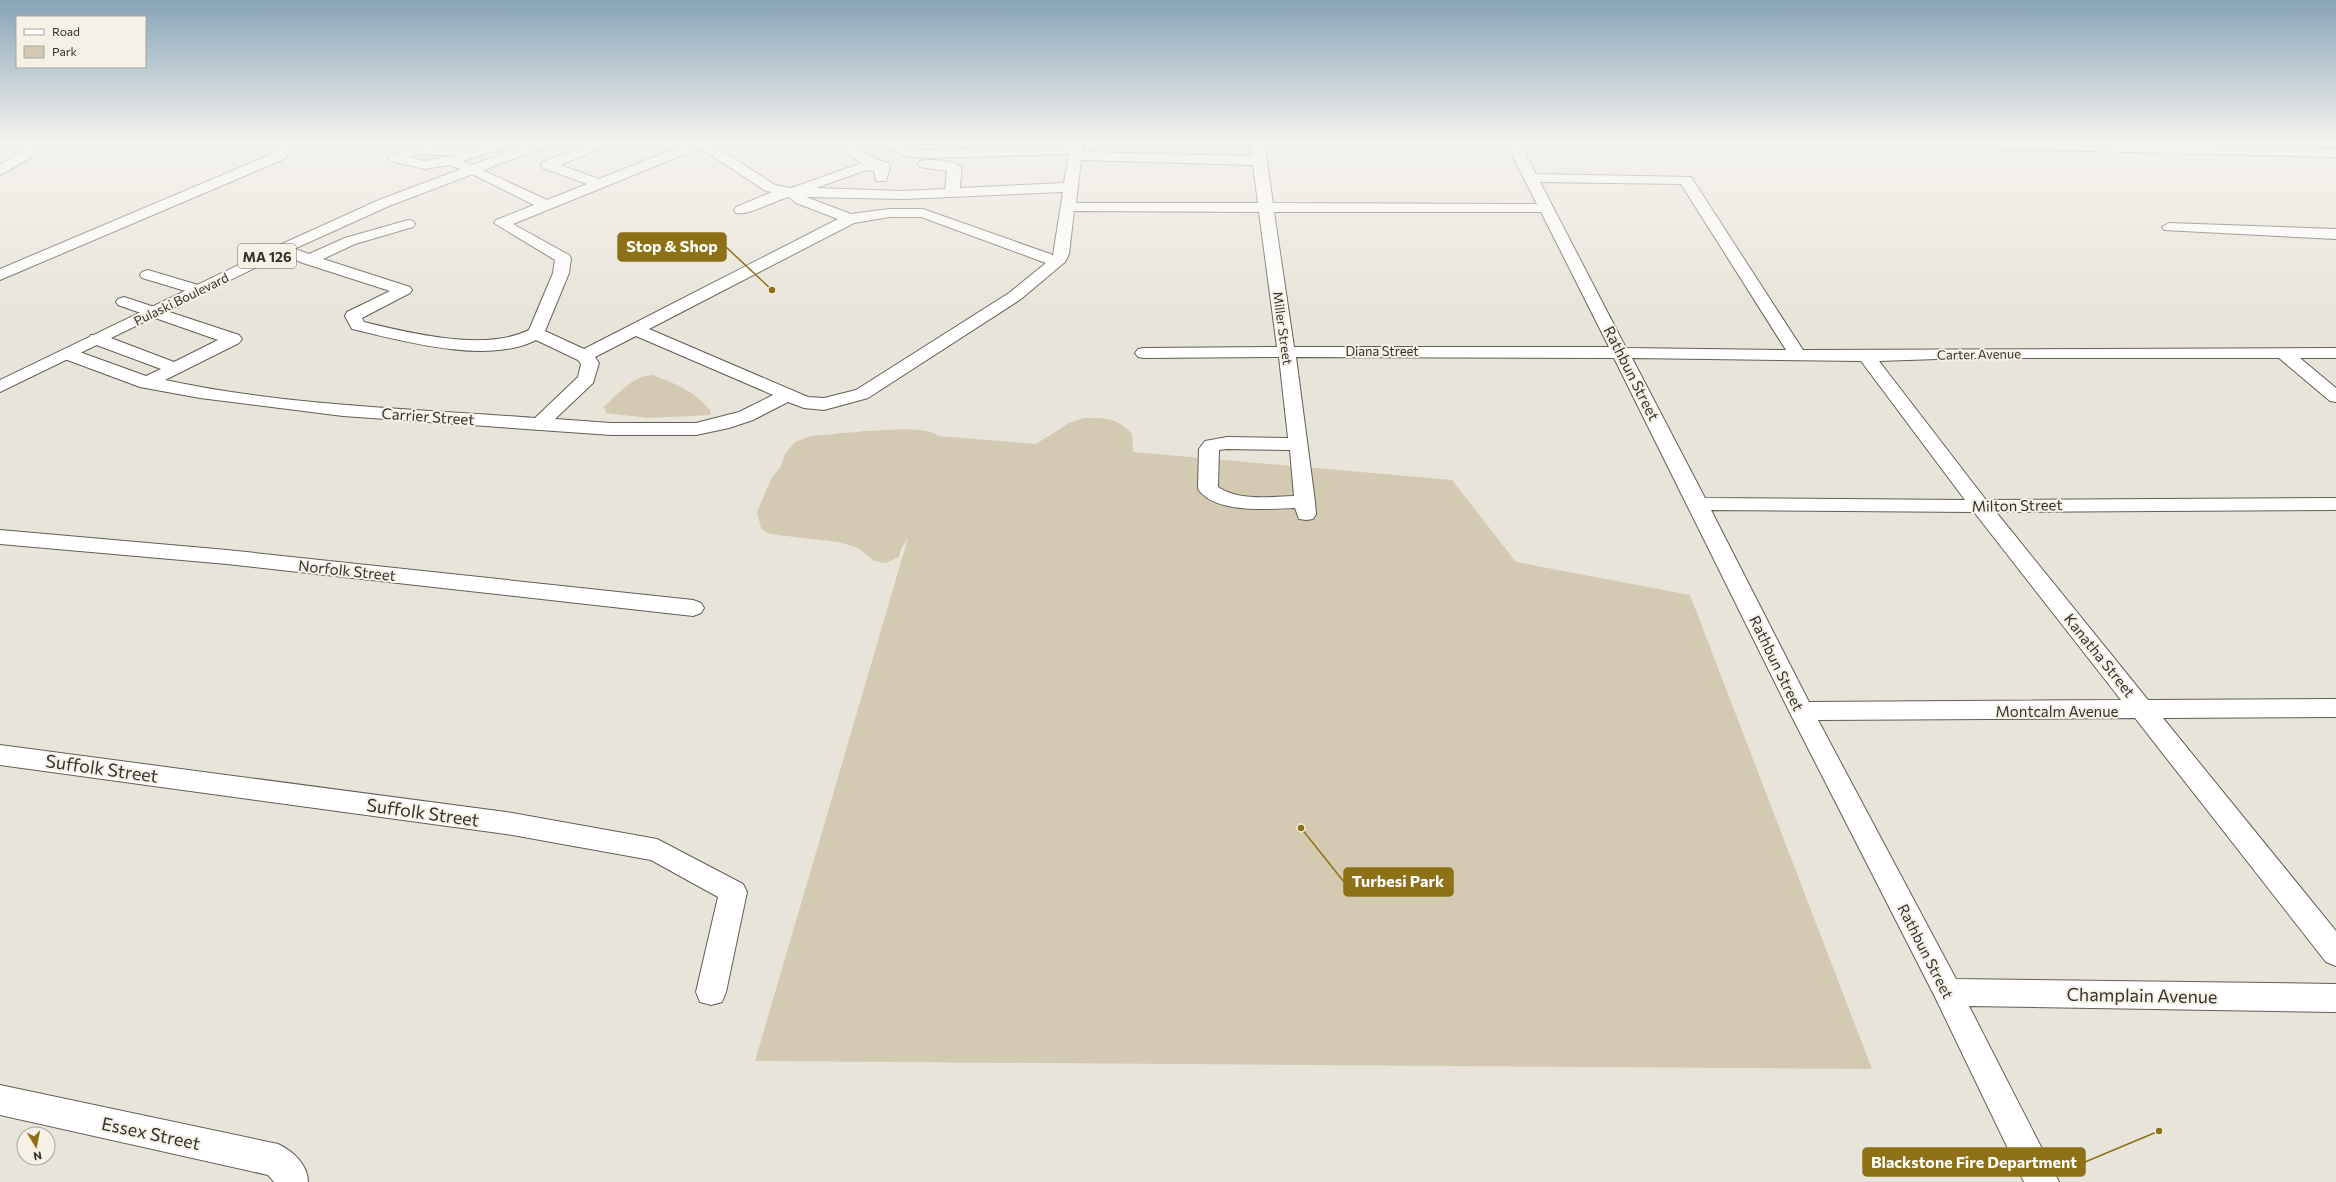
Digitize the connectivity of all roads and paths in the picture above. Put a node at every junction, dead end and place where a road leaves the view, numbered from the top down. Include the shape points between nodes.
1 (180, 198) edge
2 (397, 198) edge
3 (532, 198) edge
4 (559, 198) edge
5 (766, 198) edge
6 (799, 198) edge
7 (1069, 198) edge
8 (1266, 198) edge
9 (1541, 198) edge
10 (1697, 198) edge
11 (544, 204) junction
12 (1068, 207) junction
13 (1267, 207) junction
14 (1546, 208) junction
15 (741, 210) dead end
16 (850, 219) junction
17 (408, 224) dead end
18 (2169, 227) dead end
19 (2336, 234) edge
20 (282, 249) junction
21 (309, 260) junction
22 (1057, 262) junction
23 (148, 274) dead end
24 (0, 275) edge
25 (199, 290) junction
26 (124, 302) dead end
27 (153, 312) junction
28 (634, 329) junction
29 (536, 333) junction
30 (97, 340) junction
31 (1286, 352) junction
32 (1621, 352) junction
33 (1144, 353) dead end
34 (2283, 353) junction
35 (2336, 353) edge
36 (68, 354) junction
37 (1798, 355) junction
38 (584, 356) junction
39 (1866, 356) junction
40 (175, 368) junction
41 (146, 382) junction
42 (0, 387) edge
43 (788, 395) junction
44 (2336, 397) edge
45 (540, 424) junction
46 (1298, 444) junction
47 (1698, 504) junction
48 (2336, 504) edge
49 (1980, 506) junction
50 (0, 537) edge
51 (693, 608) dead end
52 (2336, 708) edge
53 (1801, 711) junction
54 (2145, 711) junction
55 (0, 755) edge
56 (2336, 953) edge
57 (711, 992) dead end
58 (1947, 992) junction
59 (2336, 998) edge
60 (0, 1100) edge
61 (291, 1182) edge
62 (2042, 1182) edge

1 - 24 street
2 - 20 street, Pulaski Boulevard / MA 126
3 - 11 street
4 - 11 street
5 - 15 street
6 - 16 street
7 - 12 street
8 - 13 street, Miller Street
9 - 14 street, Rathbun Street
10 - 37 street
11 - 29 street via 501,223 563,258 561,273
12 - 13 street
12 - 22 street via 1061,254
13 - 14 street
13 - 31 street, Miller Street
14 - 32 street, Rathbun Street
16 - 22 street via 889,212 923,213
16 - 28 street
17 - 21 street via 350,241
18 - 19 street
20 - 21 street
20 - 25 street, Pulaski Boulevard / MA 126
21 - 29 street via 404,290 353,316 358,325 386,333 444,343 490,344 520,341 528,340
22 - 43 street via 1015,296 862,394 824,404 804,402
23 - 25 street
25 - 27 street, Pulaski Boulevard / MA 126
26 - 27 street
27 - 30 street, Pulaski Boulevard / MA 126
27 - 40 street via 233,340
28 - 38 street
28 - 43 street
29 - 38 street
30 - 36 street, Pulaski Boulevard / MA 126
30 - 40 street
31 - 32 street, Diana Street
31 - 33 street, Diana Street
31 - 46 street, Miller Street
32 - 37 street, Carter Avenue
32 - 47 street, Rathbun Street
34 - 35 street, Carter Avenue
34 - 39 street, Carter Avenue via 1966,353
34 - 44 street
36 - 41 street, Carrier Street
36 - 42 street, Pulaski Boulevard / MA 126
37 - 39 street, Carter Avenue
38 - 45 street via 590,363 587,379
39 - 49 street, Kanatha Street
40 - 41 street
41 - 45 street, Carrier Street via 200,393 343,410
43 - 45 street, Carrier Street via 746,416 696,429 612,429
46 - 46 street, Miller Street via 1212,445 1209,449 1208,489 1215,495 1245,502 1305,508
47 - 49 street, Milton Street
47 - 53 street, Rathbun Street
48 - 49 street, Milton Street
49 - 54 street, Kanatha Street
50 - 51 street, Norfolk Street via 235,558
52 - 54 street, Montcalm Avenue
53 - 54 street, Montcalm Avenue
53 - 58 street, Rathbun Street
54 - 56 street, Kanatha Street
55 - 57 street, Suffolk Street via 506,823 657,850 733,892
58 - 59 street, Champlain Avenue
58 - 62 street, Rathbun Street
60 - 61 street, Essex Street via 278,1160 291,1177

